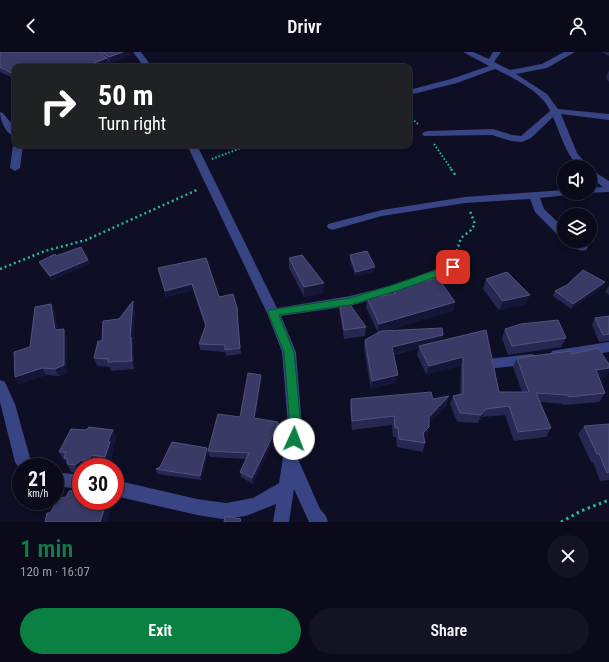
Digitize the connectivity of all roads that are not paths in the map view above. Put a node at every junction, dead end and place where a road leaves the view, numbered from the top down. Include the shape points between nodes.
1 (137, 52) edge
2 (467, 52) edge
3 (497, 52) edge
4 (571, 52) edge
5 (146, 64) edge
6 (492, 64) junction
7 (509, 73) junction
8 (412, 92) edge
9 (555, 111) junction
10 (0, 115) edge
11 (609, 117) edge
12 (12, 129) edge
13 (427, 134) dead end
14 (18, 148) edge
15 (194, 148) edge
16 (578, 160) edge
17 (15, 168) dead end
18 (597, 177) edge
19 (609, 186) edge
20 (609, 189) edge
21 (597, 190) edge
22 (557, 193) edge
23 (533, 194) junction
24 (332, 226) dead end
25 (557, 228) edge
26 (453, 267) road end
27 (273, 313) junction
28 (609, 347) edge
29 (496, 363) dead end
30 (0, 386) edge
31 (295, 426) junction
32 (22, 458) edge
33 (287, 488) junction
34 (124, 490) edge
35 (281, 522) edge
36 (320, 522) edge

1 - 5 street
2 - 6 street
3 - 6 street
4 - 7 street via 544,66
6 - 7 street
6 - 8 street via 454,81
7 - 9 street via 539,92
9 - 11 street
9 - 13 street via 522,139 486,132
9 - 16 street via 570,150
10 - 12 street
14 - 17 street
15 - 27 street
18 - 19 street
20 - 21 street
22 - 23 street
23 - 24 street via 465,200 382,214
23 - 25 street via 538,210
26 - 27 street via 396,288 350,301
27 - 31 street via 289,352
28 - 29 street
30 - 32 street via 8,404
31 - 33 street
31 - 36 street via 292,466 314,515
33 - 34 street via 269,500 230,511 187,505
33 - 35 street

